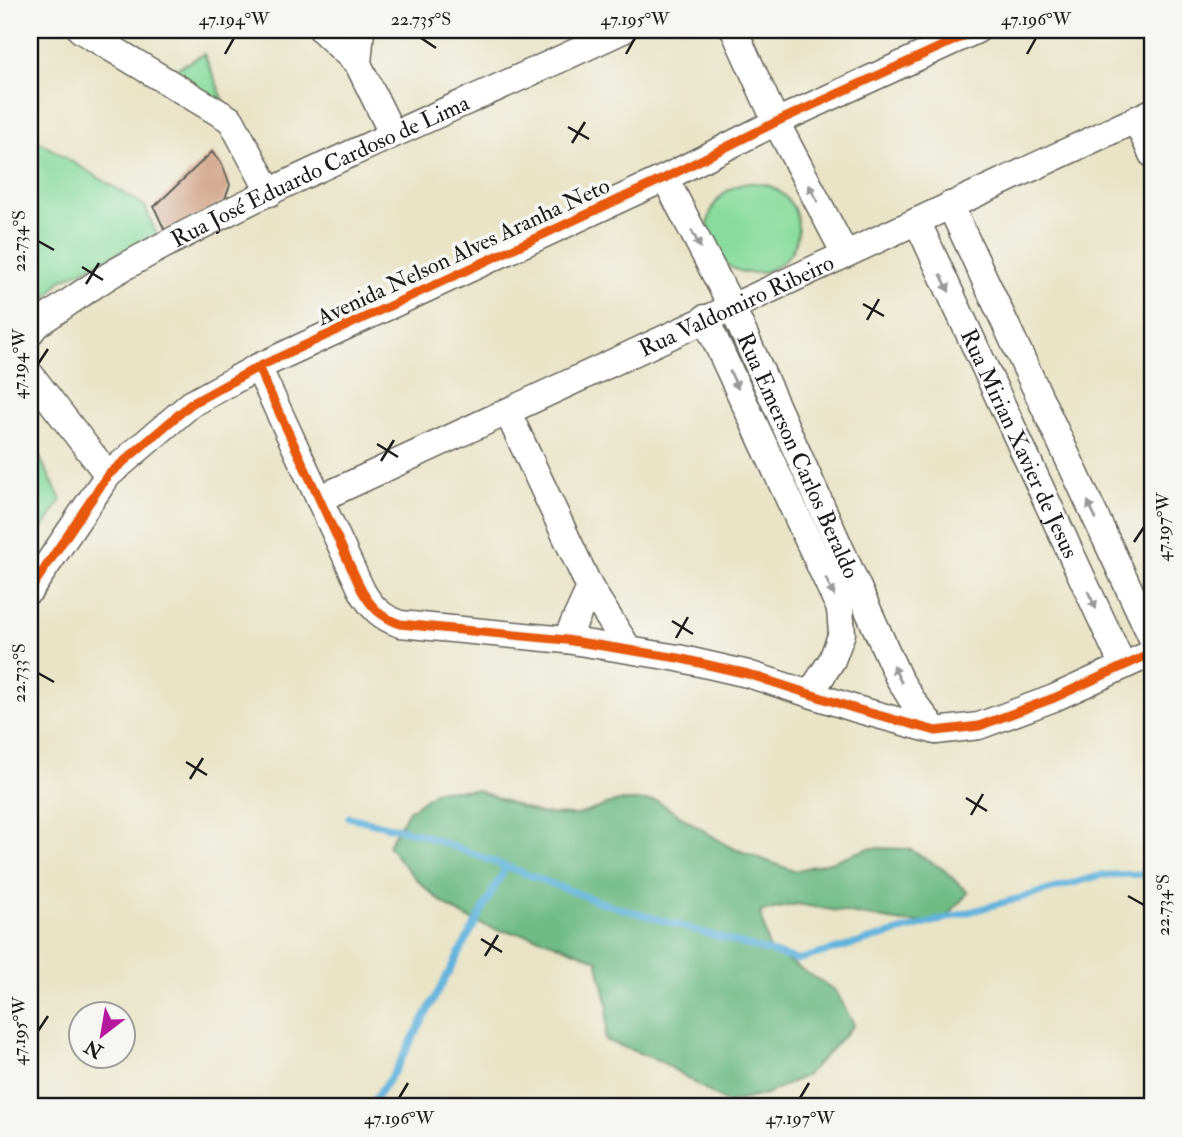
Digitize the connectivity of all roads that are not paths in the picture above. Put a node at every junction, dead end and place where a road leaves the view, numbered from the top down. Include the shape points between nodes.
1 (81, 30) edge
2 (322, 30) edge
3 (360, 30) edge
4 (734, 30) edge
5 (976, 30) edge
6 (609, 33) edge
7 (358, 64) junction
8 (1144, 116) edge
9 (776, 122) junction
10 (392, 133) junction
11 (1152, 153) edge
12 (665, 178) junction
13 (270, 193) junction
14 (950, 205) junction
15 (917, 221) junction
16 (845, 254) junction
17 (732, 307) junction
18 (705, 318) junction
19 (30, 333) edge
20 (258, 367) junction
21 (30, 374) edge
22 (508, 412) junction
23 (108, 475) junction
24 (319, 499) junction
25 (590, 588) junction
26 (30, 590) edge
27 (1152, 638) edge
28 (566, 640) junction
29 (628, 648) junction
30 (1152, 653) edge
31 (1123, 666) junction
32 (810, 694) junction
33 (936, 731) junction

1 - 13 street via 231,120
2 - 7 street
3 - 7 street
4 - 9 street
5 - 9 street, Avenida Nelson Alves Aranha Neto
6 - 10 street, Rua José Eduardo Cardoso de Lima
7 - 10 street
8 - 11 street
8 - 14 street, Rua Valdomiro Ribeiro
9 - 12 street, Avenida Nelson Alves Aranha Neto
16 -> 9 street
10 - 13 street, Rua José Eduardo Cardoso de Lima
12 -> 17 street, Rua Emerson Carlos Beraldo
12 - 20 street, Avenida Nelson Alves Aranha Neto
13 - 19 street, Rua José Eduardo Cardoso de Lima via 121,269
14 - 15 street, Rua Valdomiro Ribeiro
27 -> 14 street, Rua Mirian Xavier de Jesus
15 - 16 street, Rua Valdomiro Ribeiro
15 -> 31 street, Rua Mirian Xavier de Jesus
16 - 17 street, Rua Valdomiro Ribeiro
17 - 18 street, Rua Valdomiro Ribeiro
33 -> 17 street, Rua Emerson Carlos Beraldo via 898,677
18 - 22 street, Rua Valdomiro Ribeiro
18 -> 32 street, Rua Emerson Carlos Beraldo via 840,609 842,633 832,660
20 - 23 street, Avenida Nelson Alves Aranha Neto via 191,404
20 - 24 street
21 - 23 street
22 - 24 street, Rua Valdomiro Ribeiro
22 - 25 street
23 - 26 street, Avenida Nelson Alves Aranha Neto
24 - 28 street via 362,591 383,617 400,624
25 - 28 street
25 - 29 street
28 - 29 street
29 - 32 street via 748,674
30 - 31 street
31 - 33 street via 979,726
32 - 33 street

